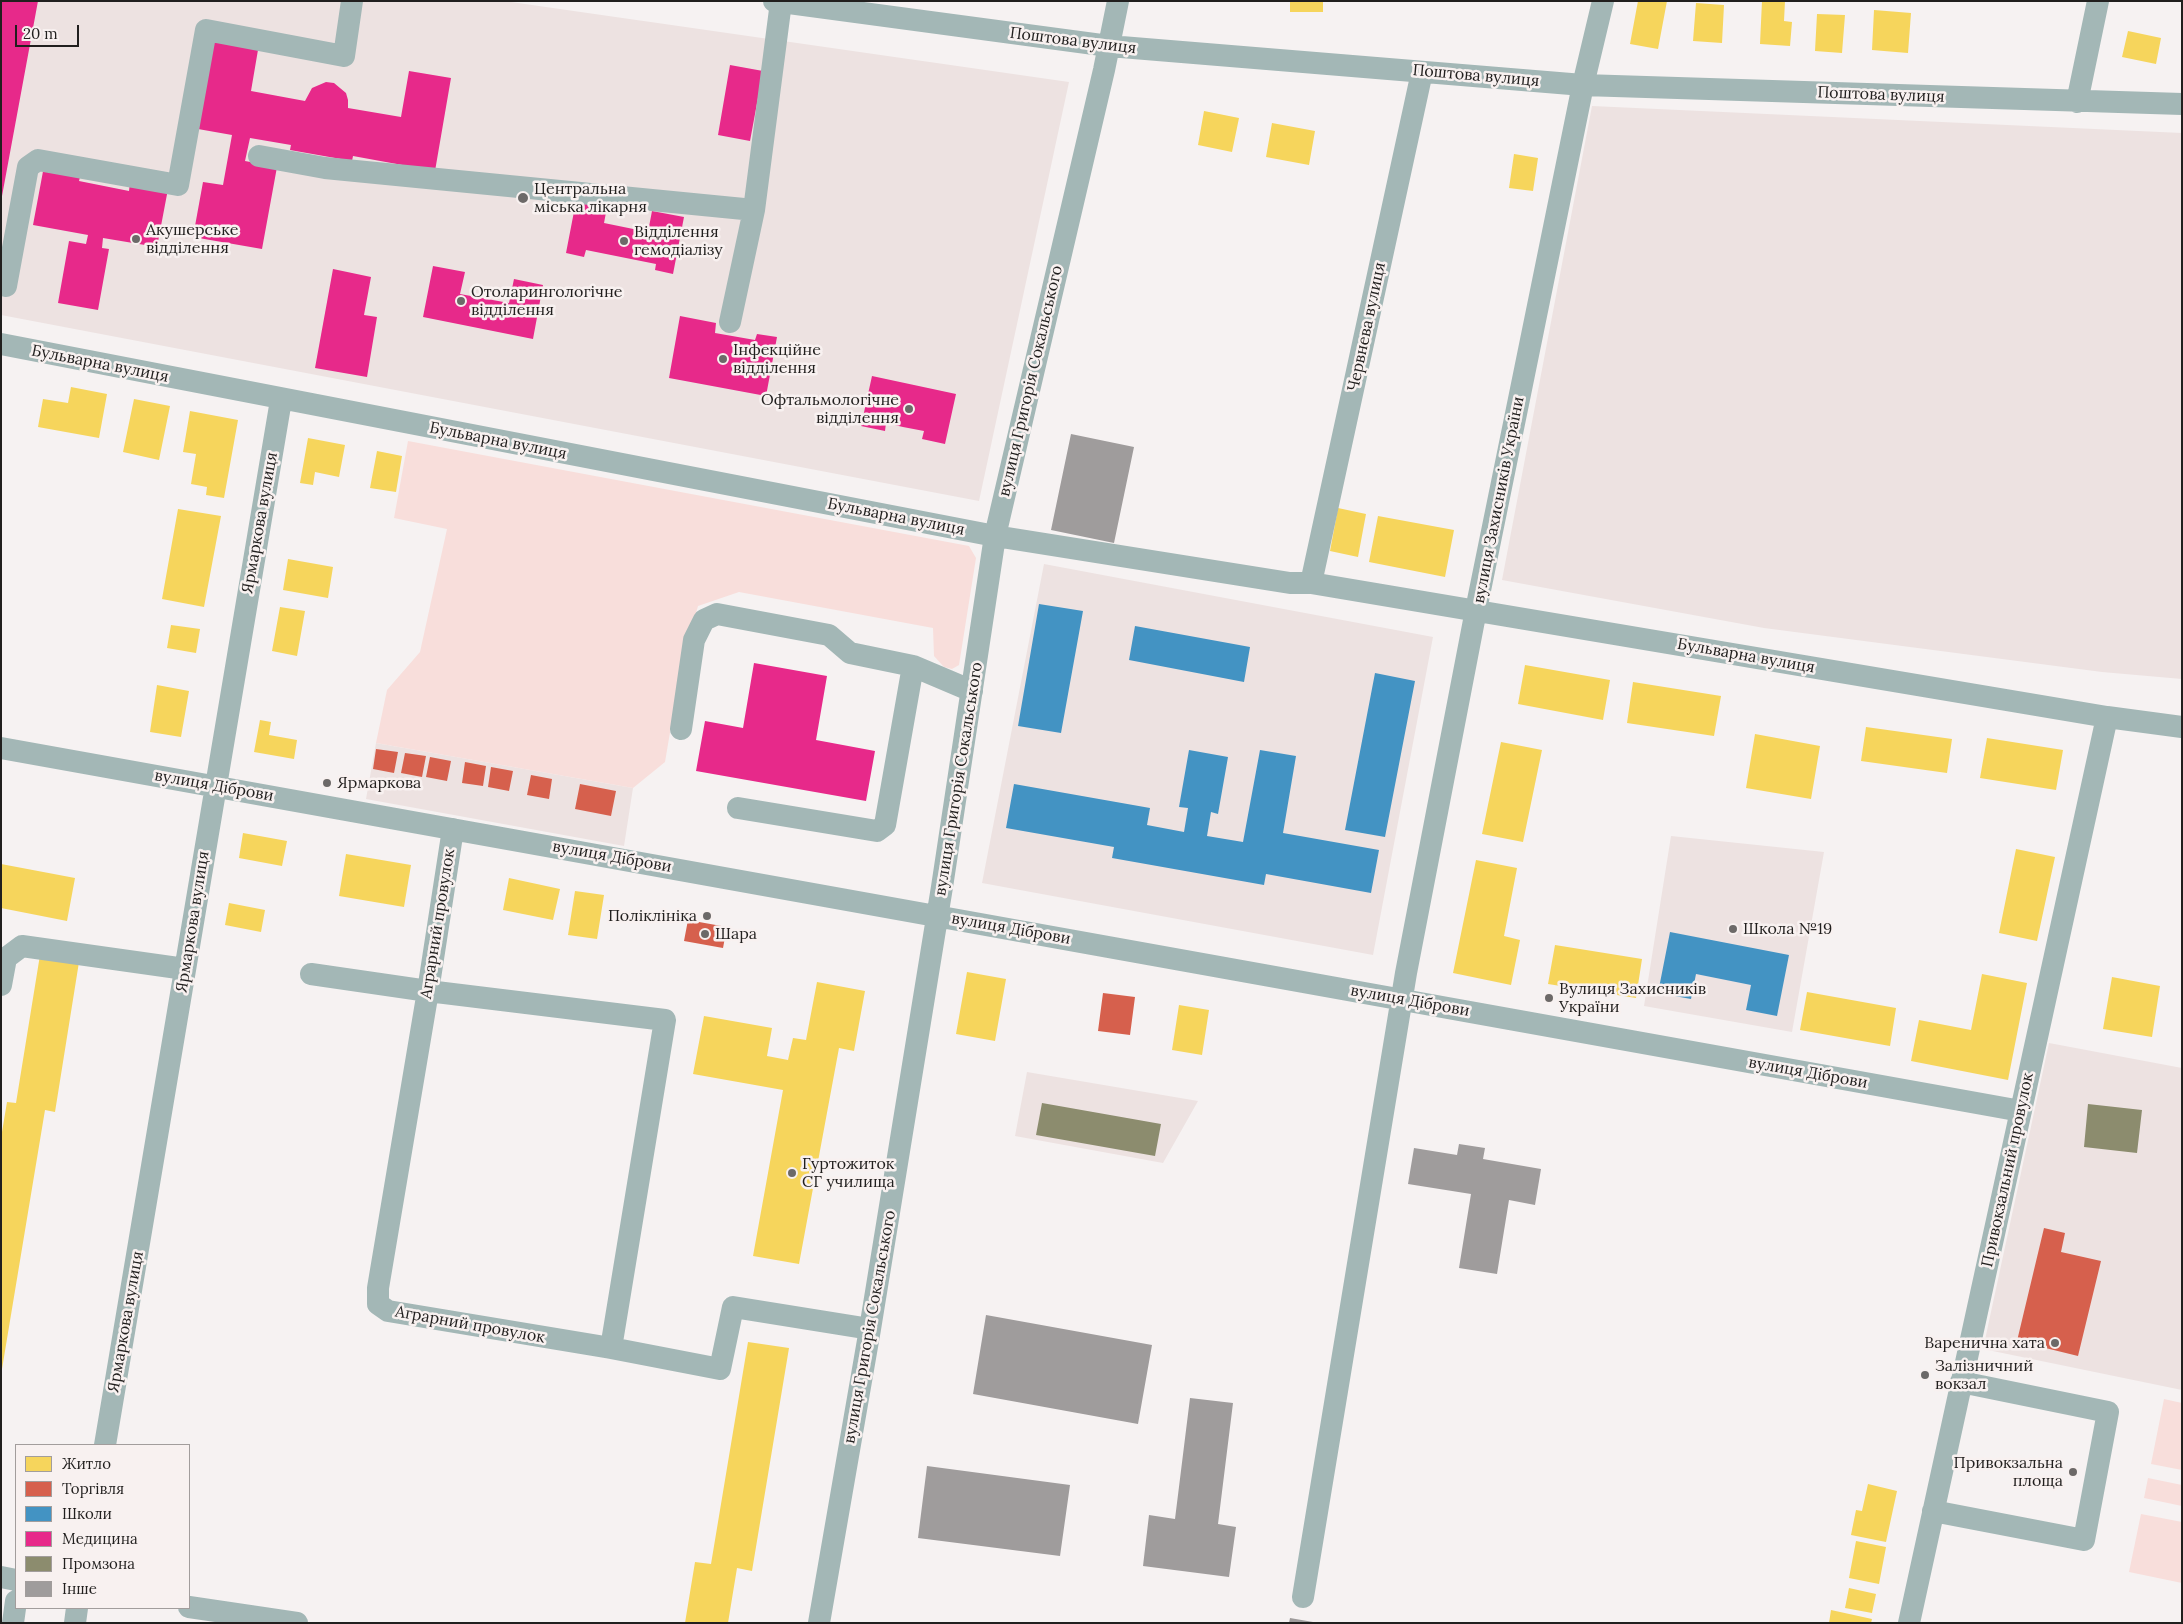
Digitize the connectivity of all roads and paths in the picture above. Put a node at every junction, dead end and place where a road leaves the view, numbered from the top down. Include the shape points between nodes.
1 (352, 1) edge
2 (1118, 1) edge
3 (1602, 1) edge
4 (2098, 1) edge
5 (778, 2) edge
6 (1109, 46) junction
7 (1422, 72) junction
8 (1583, 85) junction
9 (2077, 102) junction
10 (2182, 104) edge
11 (259, 156) dead end
12 (754, 210) junction
13 (6, 286) dead end
14 (730, 322) dead end
15 (1, 344) edge
16 (281, 400) junction
17 (995, 536) junction
18 (1311, 583) junction
19 (1476, 610) junction
20 (913, 666) junction
21 (972, 691) junction
22 (2107, 717) junction
23 (2180, 726) edge
24 (681, 729) dead end
25 (1, 748) edge
26 (216, 786) junction
27 (738, 808) dead end
28 (453, 829) junction
29 (938, 916) junction
30 (185, 969) junction
31 (311, 974) dead end
32 (1, 985) edge
33 (428, 991) junction
34 (1402, 1000) junction
35 (2021, 1111) junction
36 (870, 1330) junction
37 (611, 1348) junction
38 (1961, 1382) junction
39 (105, 1444) edge
40 (1933, 1511) junction
41 (1, 1577) edge
42 (15, 1580) edge
43 (1303, 1597) dead end
44 (190, 1607) edge
45 (15, 1608) edge
46 (78, 1609) edge
47 (13, 1623) edge
48 (75, 1623) edge
49 (297, 1623) edge
50 (819, 1623) edge
51 (1908, 1623) edge

1 - 13 street via 344,56 206,30 178,185 38,160 28,167
2 - 6 street, вулиця Григорія Сокальського
3 - 8 street, вулиця Захисників України
4 - 9 street
5 - 6 street, Поштова вулиця
5 - 12 street
6 - 7 street, Поштова вулиця
6 - 17 street, вулиця Григорія Сокальського
7 - 8 street, Поштова вулиця
7 - 18 street, Червнева вулиця
8 - 9 street, Поштова вулиця
8 - 19 street, вулиця Захисників України
9 - 10 street, Поштова вулиця
11 - 12 street via 325,168
12 - 14 street
15 - 16 street, Бульварна вулиця
16 - 17 street, Бульварна вулиця
16 - 26 street, Ярмаркова вулиця
17 - 18 street, Бульварна вулиця via 1290,583
17 - 21 street, вулиця Григорія Сокальського
18 - 19 street, Бульварна вулиця
19 - 22 street, Бульварна вулиця
19 - 34 street, вулиця Захисників України
20 - 21 street
20 - 24 street via 850,653 829,635 717,614 704,620 694,640
20 - 27 street via 885,826 877,831
21 - 29 street, вулиця Григорія Сокальського
22 - 23 street, Бульварна вулиця
22 - 35 street, Привокзальний провулок
25 - 26 street, вулиця Діброви
26 - 28 street, вулиця Діброви
26 - 30 street, Ярмаркова вулиця
28 - 29 street, вулиця Діброви
28 - 33 street, Аграрний провулок
29 - 34 street, вулиця Діброви
29 - 36 street, вулиця Григорія Сокальського
30 - 32 street via 22,946 6,958
30 - 39 street, Ярмаркова вулиця
31 - 33 street
33 - 37 street, Аграрний провулок via 378,1288 378,1304 388,1311
33 - 37 street via 665,1020
34 - 35 street, вулиця Діброви
34 - 43 street, вулиця Захисників України
35 - 38 street, Привокзальний провулок
36 - 37 street, Аграрний провулок via 733,1307 720,1369
36 - 50 street, вулиця Григорія Сокальського
38 - 40 street, Привокзальний провулок
38 - 40 street via 2108,1412 2084,1540
40 - 51 street, Привокзальний провулок
41 - 42 street
44 - 49 street
45 - 47 street
46 - 48 street

